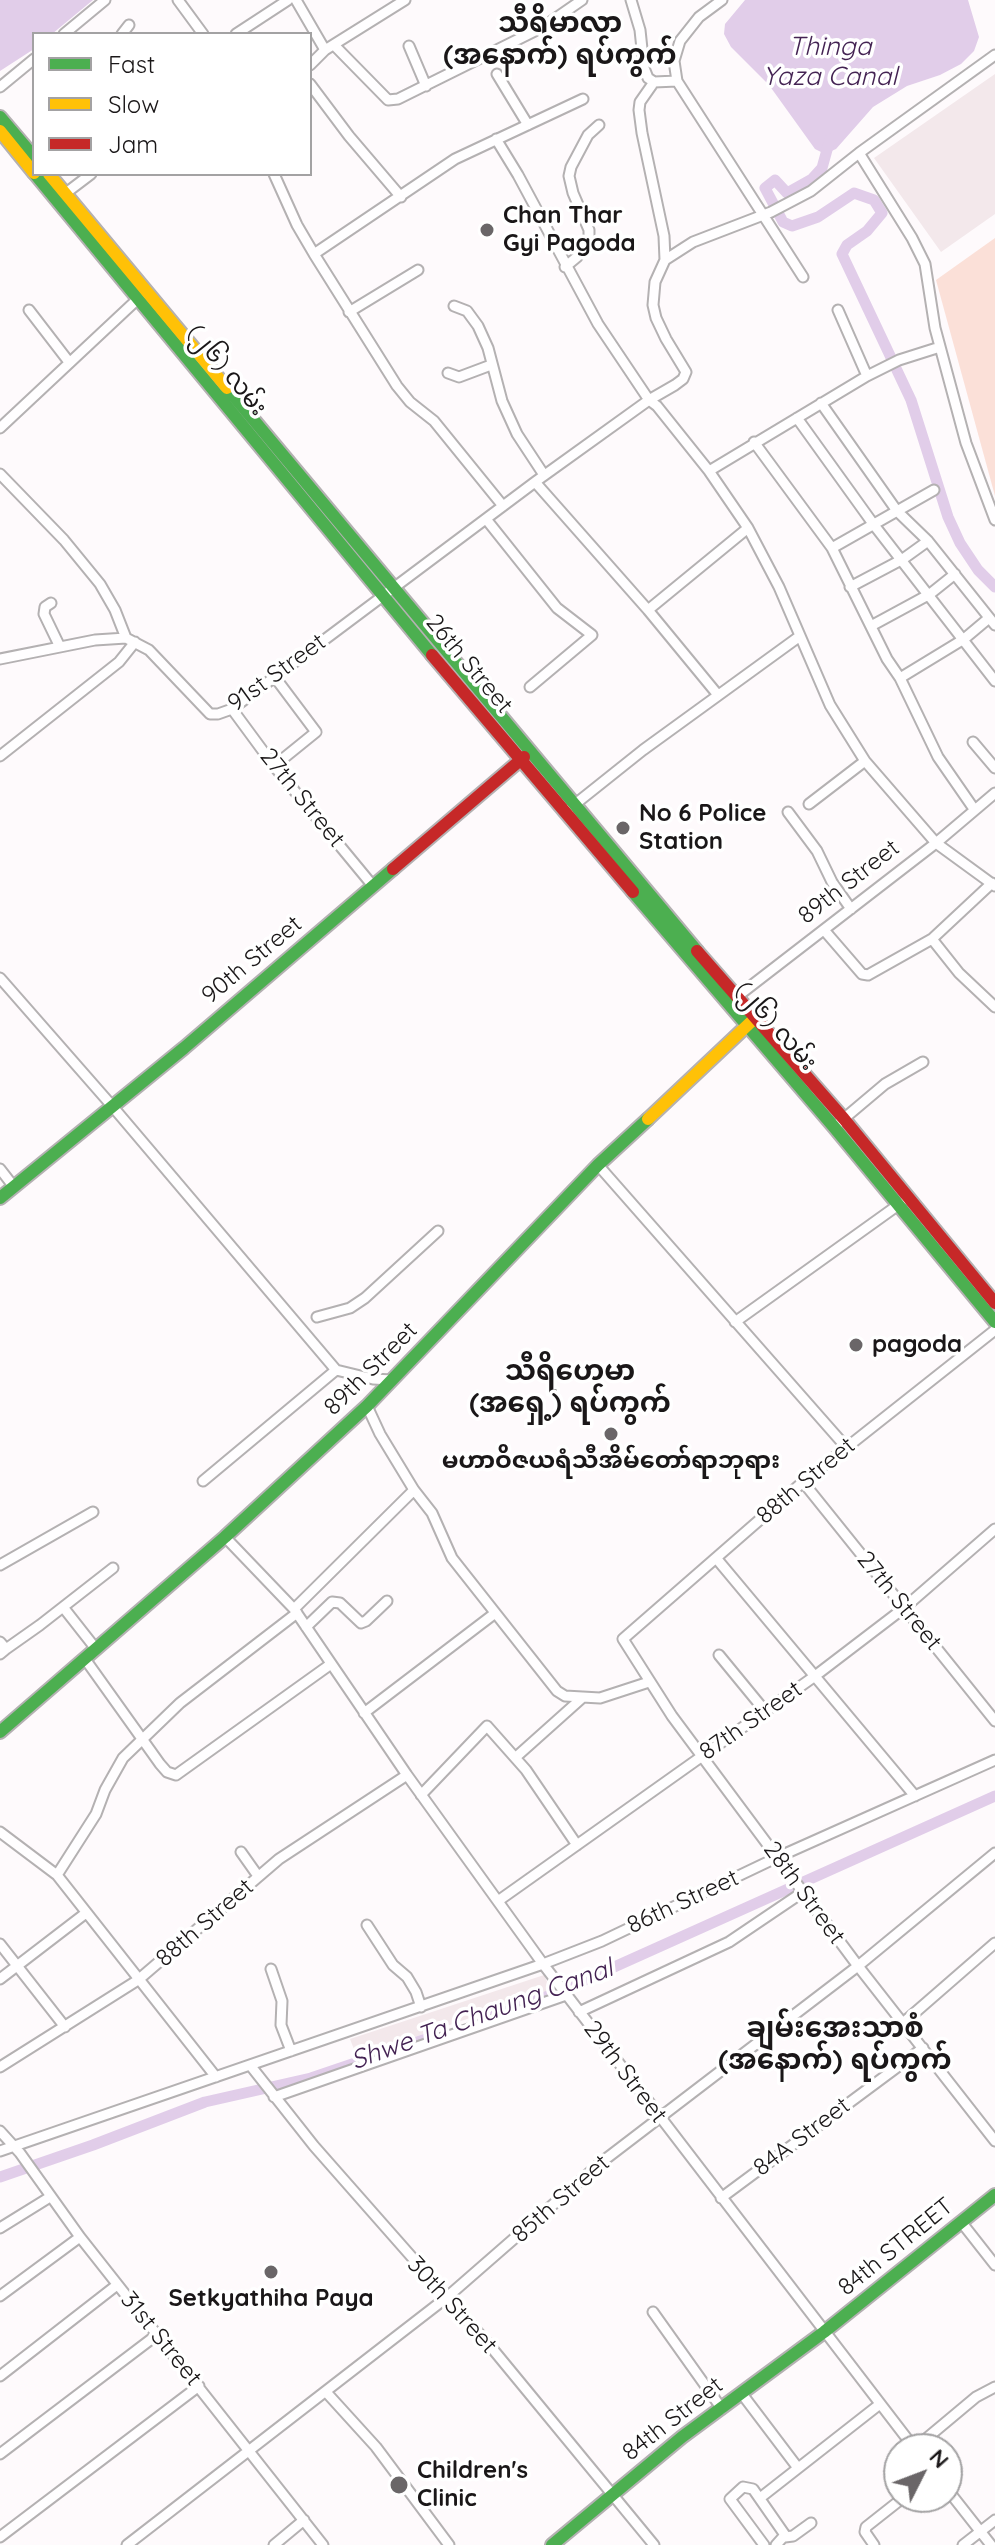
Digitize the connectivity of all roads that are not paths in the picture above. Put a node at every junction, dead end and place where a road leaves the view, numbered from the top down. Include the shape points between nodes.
1 (105, 0) edge
2 (178, 0) edge
3 (288, 0) edge
4 (296, 0) edge
5 (405, 0) edge
6 (582, 0) edge
7 (722, 0) edge
8 (635, 2) edge
9 (129, 25) dead end
10 (66, 32) edge
11 (124, 32) edge
12 (202, 32) edge
13 (239, 32) edge
14 (409, 46) dead end
15 (330, 48) junction
16 (995, 55) edge
17 (32, 61) edge
18 (312, 63) edge
19 (497, 74) dead end
20 (677, 81) junction
21 (654, 82) junction
22 (426, 86) junction
23 (0, 87) edge
24 (312, 87) edge
25 (583, 99) dead end
26 (0, 117) edge
27 (528, 125) junction
28 (599, 125) dead end
29 (0, 131) edge
30 (496, 139) junction
31 (859, 153) junction
32 (32, 164) edge
33 (32, 164) edge
34 (43, 176) edge
35 (50, 176) edge
36 (88, 176) edge
37 (275, 176) edge
38 (62, 197) junction
39 (401, 197) junction
40 (768, 213) junction
41 (314, 254) junction
42 (665, 260) junction
43 (565, 267) junction
44 (418, 270) dead end
45 (803, 277) dead end
46 (143, 294) junction
47 (454, 306) dead end
48 (29, 310) dead end
49 (838, 310) dead end
50 (349, 312) junction
51 (940, 347) junction
52 (69, 362) junction
53 (491, 365) junction
54 (448, 373) dead end
55 (867, 376) junction
56 (649, 400) junction
57 (821, 403) junction
58 (797, 418) junction
59 (0, 428) edge
60 (754, 442) junction
61 (709, 471) junction
62 (0, 474) edge
63 (544, 475) junction
64 (535, 482) junction
65 (934, 490) dead end
66 (503, 506) junction
67 (897, 511) junction
68 (486, 519) junction
69 (995, 520) edge
70 (874, 525) junction
71 (748, 528) junction
72 (928, 541) junction
73 (832, 548) junction
74 (903, 559) junction
75 (955, 574) junction
76 (850, 587) junction
77 (388, 592) junction
78 (930, 594) junction
79 (51, 603) dead end
80 (648, 610) junction
81 (992, 622) edge
82 (871, 626) junction
83 (800, 636) junction
84 (964, 639) junction
85 (130, 640) junction
86 (60, 647) junction
87 (0, 659) edge
88 (274, 676) junction
89 (900, 678) junction
90 (995, 681) edge
91 (530, 687) dead end
92 (718, 695) junction
93 (232, 709) junction
94 (973, 742) dead end
95 (0, 756) edge
96 (525, 756) junction
97 (865, 761) junction
98 (274, 766) junction
99 (995, 768) edge
100 (995, 793) edge
101 (809, 804) dead end
102 (569, 809) junction
103 (974, 809) junction
104 (788, 812) dead end
105 (936, 843) junction
106 (994, 884) edge
107 (373, 886) junction
108 (851, 909) junction
109 (824, 930) junction
110 (932, 939) junction
111 (0, 978) edge
112 (732, 1000) junction
113 (995, 1007) edge
114 (751, 1022) junction
115 (923, 1062) dead end
116 (113, 1107) junction
117 (839, 1123) junction
118 (598, 1165) junction
119 (0, 1169) edge
120 (14, 1187) junction
121 (0, 1198) edge
122 (903, 1201) junction
123 (438, 1231) dead end
124 (995, 1303) edge
125 (317, 1317) dead end
126 (735, 1322) junction
127 (995, 1322) edge
128 (995, 1330) edge
129 (336, 1370) junction
130 (392, 1380) junction
131 (367, 1406) junction
132 (846, 1447) junction
133 (203, 1481) dead end
134 (803, 1482) junction
135 (414, 1490) junction
136 (93, 1512) dead end
137 (994, 1533) edge
138 (225, 1537) junction
139 (716, 1558) junction
140 (0, 1565) edge
141 (113, 1568) dead end
142 (387, 1601) dead end
143 (63, 1607) junction
144 (904, 1608) junction
145 (296, 1611) junction
146 (494, 1614) junction
147 (306, 1627) junction
148 (623, 1639) joint
149 (2, 1648) edge
150 (96, 1649) junction
151 (719, 1655) dead end
152 (85, 1659) junction
153 (331, 1664) junction
154 (815, 1676) junction
155 (649, 1682) junction
156 (582, 1698) junction
157 (765, 1711) junction
158 (364, 1713) junction
159 (995, 1721) edge
160 (0, 1732) edge
161 (141, 1738) junction
162 (516, 1757) junction
163 (702, 1757) junction
164 (995, 1760) edge
165 (407, 1775) junction
166 (421, 1795) junction
167 (915, 1796) junction
168 (0, 1832) edge
169 (577, 1845) junction
170 (241, 1852) dead end
171 (995, 1853) edge
172 (778, 1857) junction
173 (57, 1875) junction
174 (258, 1876) junction
175 (800, 1888) junction
176 (498, 1901) junction
177 (86, 1913) junction
178 (367, 1925) dead end
179 (995, 1943) edge
180 (0, 1944) edge
181 (543, 1964) junction
182 (18, 1965) junction
183 (858, 1966) junction
184 (271, 1969) dead end
185 (0, 1979) edge
186 (138, 1980) junction
187 (566, 1995) junction
188 (421, 2007) junction
189 (579, 2012) junction
190 (903, 2023) junction
191 (65, 2027) junction
192 (923, 2048) junction
193 (291, 2051) junction
194 (0, 2067) edge
195 (252, 2068) junction
196 (216, 2077) junction
197 (272, 2094) junction
198 (659, 2117) junction
199 (0, 2131) edge
200 (995, 2141) edge
201 (17, 2150) junction
202 (0, 2151) edge
203 (995, 2195) edge
204 (50, 2197) junction
205 (721, 2198) junction
206 (962, 2223) junction
207 (0, 2228) edge
208 (80, 2237) junction
209 (995, 2265) edge
210 (117, 2285) junction
211 (0, 2296) edge
212 (446, 2298) junction
213 (653, 2312) dead end
214 (824, 2332) junction
215 (158, 2334) junction
216 (0, 2376) edge
217 (199, 2386) junction
218 (995, 2387) edge
219 (326, 2392) junction
220 (742, 2394) junction
221 (880, 2404) junction
222 (722, 2409) junction
223 (903, 2433) edge
224 (934, 2433) edge
225 (249, 2450) junction
226 (0, 2454) edge
227 (798, 2468) junction
228 (612, 2496) junction
229 (760, 2498) junction
230 (963, 2509) edge
231 (884, 2513) edge
232 (304, 2520) junction
233 (995, 2520) edge
234 (811, 2523) dead end
235 (980, 2531) junction
236 (0, 2537) edge
237 (785, 2537) junction
238 (127, 2545) edge
239 (274, 2545) edge
240 (323, 2545) edge
241 (449, 2545) edge
242 (552, 2545) edge
243 (654, 2545) edge
244 (764, 2545) edge
245 (776, 2545) edge
246 (874, 2545) edge
247 (963, 2545) edge
248 (991, 2545) edge

1 - 10 street
2 - 12 street
3 - 13 street
4 - 15 street
5 - 15 street
6 - 22 street via 543,27
7 - 20 street via 680,41 674,61
8 - 21 street via 644,68
9 - 11 street
14 - 22 street
15 - 18 street
15 - 22 street via 388,100
16 - 31 street
17 - 23 street
19 - 27 street
20 - 21 street
20 - 40 street
21 - 42 street via 639,110
24 - 39 street
25 - 27 street
26 - 32 main road, (၂၆) လမ်း
27 - 30 street
28 - 43 street via 571,167 573,193 589,236
29 - 33 main road, (၂၆) လမ်း
30 - 39 street via 455,159
30 - 43 street
31 - 40 street via 811,191
31 - 51 street via 925,264
34 - 38 main road, (၂၆) လမ်း
35 - 38 main road, (၂၆) လမ်း
36 - 38 street
37 - 41 street
38 - 46 main road, (၂၆) လမ်း
39 - 41 street
40 - 42 street via 693,242
40 - 45 street
41 - 50 street
42 - 56 street, 91st Street via 653,305 686,372
43 - 56 street
44 - 50 street
46 - 52 street
46 - 77 main road, (၂၆) လမ်း
47 - 53 street via 467,311 478,326
48 - 52 street
49 - 55 street
50 - 66 street via 397,386 434,421
51 - 55 street
51 - 69 street via 973,467
52 - 59 street
53 - 54 street via 459,377
53 - 63 street via 517,434
55 - 57 street
56 - 61 street
56 - 63 street, 91st Street
57 - 58 street
57 - 67 street
58 - 60 street
58 - 70 street
60 - 61 street
60 - 73 street
61 - 71 street
62 - 85 street via 100,584
63 - 64 street, 91st Street
64 - 66 street, 91st Street
64 - 80 street
65 - 67 street
66 - 68 street, 91st Street
67 - 70 street
67 - 72 street
68 - 77 street, 91st Street
68 - 91 street via 557,608 592,635
70 - 73 street
70 - 74 street
71 - 80 street
71 - 83 street
72 - 74 street
72 - 75 street
73 - 76 street
74 - 76 street
74 - 78 street
75 - 78 street
75 - 81 street
76 - 82 street
77 - 88 street, 91st Street
77 - 96 main road, 26th Street
78 - 82 street
78 - 84 street
79 - 86 street via 44,614
80 - 92 street
81 - 84 street
82 - 89 street
83 - 92 street
83 - 97 street via 830,705
84 - 89 street
84 - 90 street
85 - 86 street
85 - 93 street, 91st Street via 149,650 210,714
85 - 95 street via 119,662
86 - 87 street
88 - 93 street, 91st Street
88 - 98 street via 316,732
89 - 103 street via 938,757
92 - 102 street
93 - 98 street, 27th Street
94 - 99 street
96 - 102 main road, (၂၆) လမ်း
96 - 107 main road, 90th Street
97 - 101 street
97 - 105 street
98 - 107 street, 27th Street
100 - 103 street, 89th Street
102 - 112 main road, (၂၆) လမ်း
103 - 105 street, 89th Street
104 - 108 street
105 - 106 street
105 - 108 street, 89th Street
106 - 110 street
107 - 116 main road, 90th Street
108 - 109 street, 89th Street
109 - 110 street via 865,975
109 - 112 street, 89th Street
110 - 113 street
111 - 116 street
112 - 114 main road, (၂၆) လမ်း
114 - 117 main road, (၂၆) လမ်း
114 - 118 main road, 89th Street
115 - 117 street via 885,1084
116 - 120 main road, 90th Street
116 - 129 street
117 - 122 main road, (၂၆) လမ်း
118 - 126 street
118 - 130 main road, 89th Street
119 - 120 street
120 - 121 main road, 90th Street
122 - 124 main road, (၂၆) လမ်း
122 - 126 street
122 - 127 main road, (၂၆) လမ်း
123 - 125 street via 354,1305
126 - 132 street
128 - 132 street, 88th Street
129 - 130 street
129 - 133 street
130 - 131 main road, 89th Street
131 - 135 street
131 - 138 main road, 89th Street
132 - 134 street, 88th Street
134 - 139 street, 88th Street
134 - 144 street, 27th Street
135 - 145 street
135 - 146 street via 432,1513 452,1558
136 - 140 street
137 - 144 street, 87th Street
138 - 145 street, 29th Street
138 - 150 main road, 89th Street
139 - 148 street, 88th Street
139 - 154 street
141 - 143 street
142 - 147 street via 361,1623 332,1602
143 - 149 street
143 - 150 street
144 - 154 street, 87th Street
144 - 159 street, 27th Street
145 - 147 street, 29th Street
145 - 161 street
146 - 156 street via 557,1691
146 - 158 street
147 - 153 street, 29th Street
148 - 155 street, 28th Street
150 - 152 main road, 89th Street
151 - 157 street
152 - 160 main road, 89th Street
152 - 161 street
153 - 158 street, 29th Street
153 - 161 street via 176,1775 167,1772
154 - 157 street, 87th Street
154 - 167 street
155 - 156 street via 600,1698
155 - 163 street, 28th Street
156 - 162 street
157 - 163 street, 87th Street
158 - 165 street, 29th Street
161 - 173 street via 123,1758
162 - 166 street via 487,1726
162 - 169 street
163 - 169 street, 87th Street
163 - 172 street, 28th Street
164 - 167 street, 86th Street
165 - 166 street, 29th Street
165 - 174 street, 88th Street
166 - 176 street, 29th Street
167 - 172 street, 86th Street
168 - 173 street
169 - 176 street, 87th Street
170 - 174 street
171 - 183 street, 85th Street
172 - 175 street, 28th Street
172 - 181 street, 86th Street
173 - 177 street
174 - 186 street, 88th Street
175 - 183 street, 28th Street
175 - 189 street via 729,1942
176 - 181 street, 29th Street
177 - 182 street
177 - 186 street
178 - 188 street via 407,1977
179 - 190 street
180 - 182 street
181 - 187 street, 29th Street
181 - 188 street, 86th Street
182 - 185 street
182 - 191 street
183 - 190 street, 28th Street
183 - 198 street, 85th Street
184 - 193 street
186 - 191 street, 88th Street
186 - 196 street
187 - 189 street, 29th Street
187 - 197 street
188 - 193 street, 86th Street
189 - 198 street, 29th Street
190 - 192 street, 28th Street
191 - 194 street, 88th Street
192 - 200 street, 28th Street
192 - 205 street, 84A Street
193 - 195 street, 86th Street
195 - 196 street, 86th Street
195 - 197 street, 30th Street
196 - 201 street, 86th Street
197 - 212 street, 30th Street
198 - 205 street, 29th Street
198 - 212 street, 85th Street
199 - 201 street, 31st Street
201 - 202 street, 86th Street
201 - 204 street, 31st Street
203 - 206 main road, 84th STREET
204 - 207 street
204 - 208 street, 31st Street
205 - 214 street, 29th Street
206 - 209 street
206 - 214 main road, 84th STREET
208 - 210 street, 31st Street
208 - 211 street
210 - 215 street, 31st Street
210 - 216 street
212 - 219 street, 85th Street
212 - 228 street, 30th Street
213 - 222 street
214 - 220 main road, 84th Street
214 - 221 street, 29th Street
215 - 217 street, 31st Street
215 - 226 street
217 - 225 street, 31st Street
217 - 236 street
218 - 224 street
219 - 225 street, 85th Street
219 - 241 street via 376,2447
220 - 222 main road, 84th Street
220 - 227 street
221 - 223 street, 29th Street
221 - 227 street
222 - 228 main road, 84th Street
225 - 232 street, 31st Street
225 - 238 street, 85th Street
227 - 229 street
228 - 242 main road, 84th Street
228 - 243 street, 30th Street
229 - 237 street
229 - 244 street via 743,2487 730,2499
230 - 235 street
231 - 246 street via 866,2527
232 - 239 street
232 - 240 street, 31st Street
233 - 235 street
234 - 237 street
235 - 247 street
235 - 248 street
237 - 245 street

